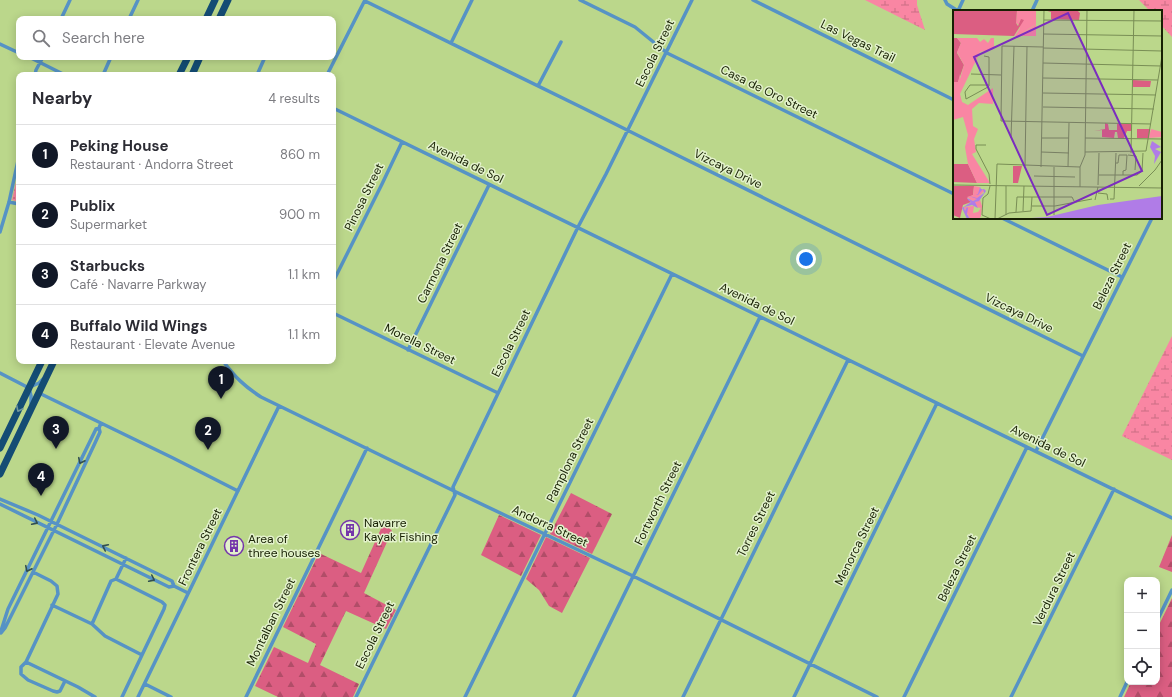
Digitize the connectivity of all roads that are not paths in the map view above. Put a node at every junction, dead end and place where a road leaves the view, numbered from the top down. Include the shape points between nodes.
1 (70, 0) edge
2 (138, 0) edge
3 (215, 0) edge
4 (224, 0) edge
5 (228, 0) edge
6 (365, 0) edge
7 (472, 0) edge
8 (580, 0) edge
9 (692, 0) edge
10 (753, 0) edge
11 (945, 0) edge
12 (963, 0) edge
13 (1037, 0) edge
14 (956, 10) edge
15 (958, 10) edge
16 (1032, 10) edge
17 (223, 11) junction
18 (62, 16) edge
19 (130, 16) edge
20 (207, 16) edge
21 (220, 16) edge
22 (561, 42) dead end
23 (451, 43) junction
24 (0, 44) edge
25 (16, 52) edge
26 (667, 53) junction
27 (336, 57) edge
28 (36, 60) edge
29 (110, 60) edge
30 (186, 60) edge
31 (199, 60) edge
32 (264, 60) edge
33 (335, 60) edge
34 (41, 62) junction
35 (36, 72) edge
36 (59, 72) edge
37 (104, 72) edge
38 (180, 72) edge
39 (193, 72) edge
40 (258, 72) edge
41 (329, 72) edge
42 (538, 86) junction
43 (953, 100) edge
44 (336, 109) edge
45 (628, 130) junction
46 (402, 142) junction
47 (16, 170) edge
48 (490, 185) junction
49 (953, 194) edge
50 (9, 202) junction
51 (16, 203) edge
52 (1004, 219) edge
53 (1151, 219) edge
54 (578, 227) junction
55 (0, 232) edge
56 (672, 274) junction
57 (336, 276) edge
58 (1122, 277) junction
59 (336, 314) edge
60 (760, 317) junction
61 (408, 350) junction
62 (1083, 356) junction
63 (848, 360) junction
64 (41, 364) edge
65 (53, 364) edge
66 (225, 364) edge
67 (0, 373) edge
68 (48, 374) junction
69 (29, 388) junction
70 (39, 393) junction
71 (498, 393) junction
72 (938, 403) junction
73 (279, 406) junction
74 (30, 411) junction
75 (101, 423) junction
76 (99, 428) junction
77 (1027, 447) junction
78 (0, 448) edge
79 (367, 448) junction
80 (1036, 451) junction
81 (0, 474) edge
82 (1114, 490) junction
83 (238, 491) junction
84 (454, 491) junction
85 (1, 499) edge
86 (0, 504) edge
87 (1172, 518) edge
88 (51, 521) junction
89 (59, 525) junction
90 (48, 528) junction
91 (53, 531) junction
92 (545, 534) junction
93 (126, 558) junction
94 (122, 564) junction
95 (32, 572) junction
96 (633, 576) junction
97 (116, 579) junction
98 (174, 586) junction
99 (1172, 590) edge
100 (188, 593) junction
101 (52, 605) junction
102 (1160, 615) edge
103 (720, 620) junction
104 (92, 624) junction
105 (0, 634) edge
106 (142, 655) junction
107 (26, 662) junction
108 (810, 664) junction
109 (65, 681) junction
110 (145, 684) junction
111 (1126, 685) edge
112 (95, 697) edge
113 (122, 697) edge
114 (138, 697) edge
115 (171, 697) edge
116 (246, 697) edge
117 (356, 697) edge
118 (466, 697) edge
119 (574, 697) edge
120 (683, 697) edge
121 (794, 697) edge
122 (876, 697) edge
123 (904, 697) edge
124 (1011, 697) edge
125 (1120, 697) edge

1 - 18 street
2 - 19 street
3 - 20 highway
4 - 17 highway
5 - 17 highway
6 - 23 street, Vizcaya Drive
6 - 27 street
7 - 23 street
8 - 26 street, Casa de Oro Street via 635,27
9 - 26 street, Escola Street
10 - 43 street, Las Vegas Trail
11 - 14 street
12 - 15 street
13 - 16 street
17 - 21 highway
22 - 42 street
23 - 42 street, Vizcaya Drive
24 - 25 street
26 - 45 street, Escola Street
26 - 49 street, Casa de Oro Street
28 - 34 street
29 - 37 street
30 - 38 highway
31 - 39 highway
32 - 40 street
33 - 41 street
34 - 35 street
34 - 36 street
42 - 45 street, Vizcaya Drive
44 - 46 street, Avenida de Sol
45 - 54 street, Escola Street
45 - 62 street, Vizcaya Drive
46 - 48 street, Avenida de Sol
46 - 57 street, Pinosa Street
47 - 50 street
48 - 54 street, Avenida de Sol
48 - 61 street, Carmona Street
50 - 51 street
50 - 55 street
52 - 58 street
53 - 58 street, Beleza Street
54 - 56 street, Avenida de Sol
54 - 71 street, Escola Street
56 - 60 street, Avenida de Sol
56 - 92 street, Pamplona Street
58 - 62 street, Beleza Street
59 - 61 street, Morella Street
60 - 63 street, Avenida de Sol
60 - 96 street, Fortworth Street
61 - 71 street, Morella Street
62 - 80 street, Beleza Street
63 - 72 street, Avenida de Sol
63 - 103 street, Torres Street
64 - 69 highway
65 - 68 highway
66 - 73 street, Andorra Street via 245,386
67 - 69 street
68 - 69 street
68 - 70 highway
69 - 74 street
69 -> 78 highway
70 - 74 highway
70 - 75 street
71 - 84 street, Escola Street via 453,487
72 - 77 street, Avenida de Sol
72 - 108 street, Menorca Street
73 - 79 street, Andorra Street
73 - 83 street, Frontera Street
74 - 81 highway
75 - 76 street
75 - 83 street
76 -> 88 street via 96,429
76 - 89 street via 100,434
77 - 80 street, Avenida de Sol
77 - 123 street, Beleza Street
79 - 84 street, Andorra Street
79 - 116 street, Montalban Street
80 - 82 street, Avenida de Sol
82 - 87 street, Avenida de Sol
82 - 124 street, Verdura Street
83 - 100 street, Frontera Street
84 - 92 street, Andorra Street
84 - 117 street, Escola Street via 454,496
85 - 88 street
86 -> 90 street
88 - 89 street
88 - 90 street
89 - 91 street
93 -> 89 street
90 - 91 street
90 -> 105 street via 8,609
91 - 94 street
91 - 95 street
92 - 96 street, Andorra Street
92 - 118 street, Pamplona Street
93 - 94 street
93 - 98 street via 172,581
94 - 97 street
94 -> 98 street via 169,587
95 - 101 street via 57,586 58,594
95 - 105 street
96 - 103 street, Andorra Street
96 - 119 street, Fortworth Street
97 - 104 street via 111,581
97 - 106 street via 165,605
98 - 100 street
99 - 102 street
100 - 110 street, Frontera Street
101 - 104 street
101 - 107 street
103 - 108 street, Andorra Street
103 - 120 street, Torres Street
104 - 106 street via 105,636
106 - 113 street
107 - 109 street
107 - 109 street via 20,670 28,680 57,692
108 - 121 street, Menorca Street
108 - 122 street, Andorra Street
109 - 112 street
110 - 114 street, Frontera Street
110 - 115 street
111 - 125 street

